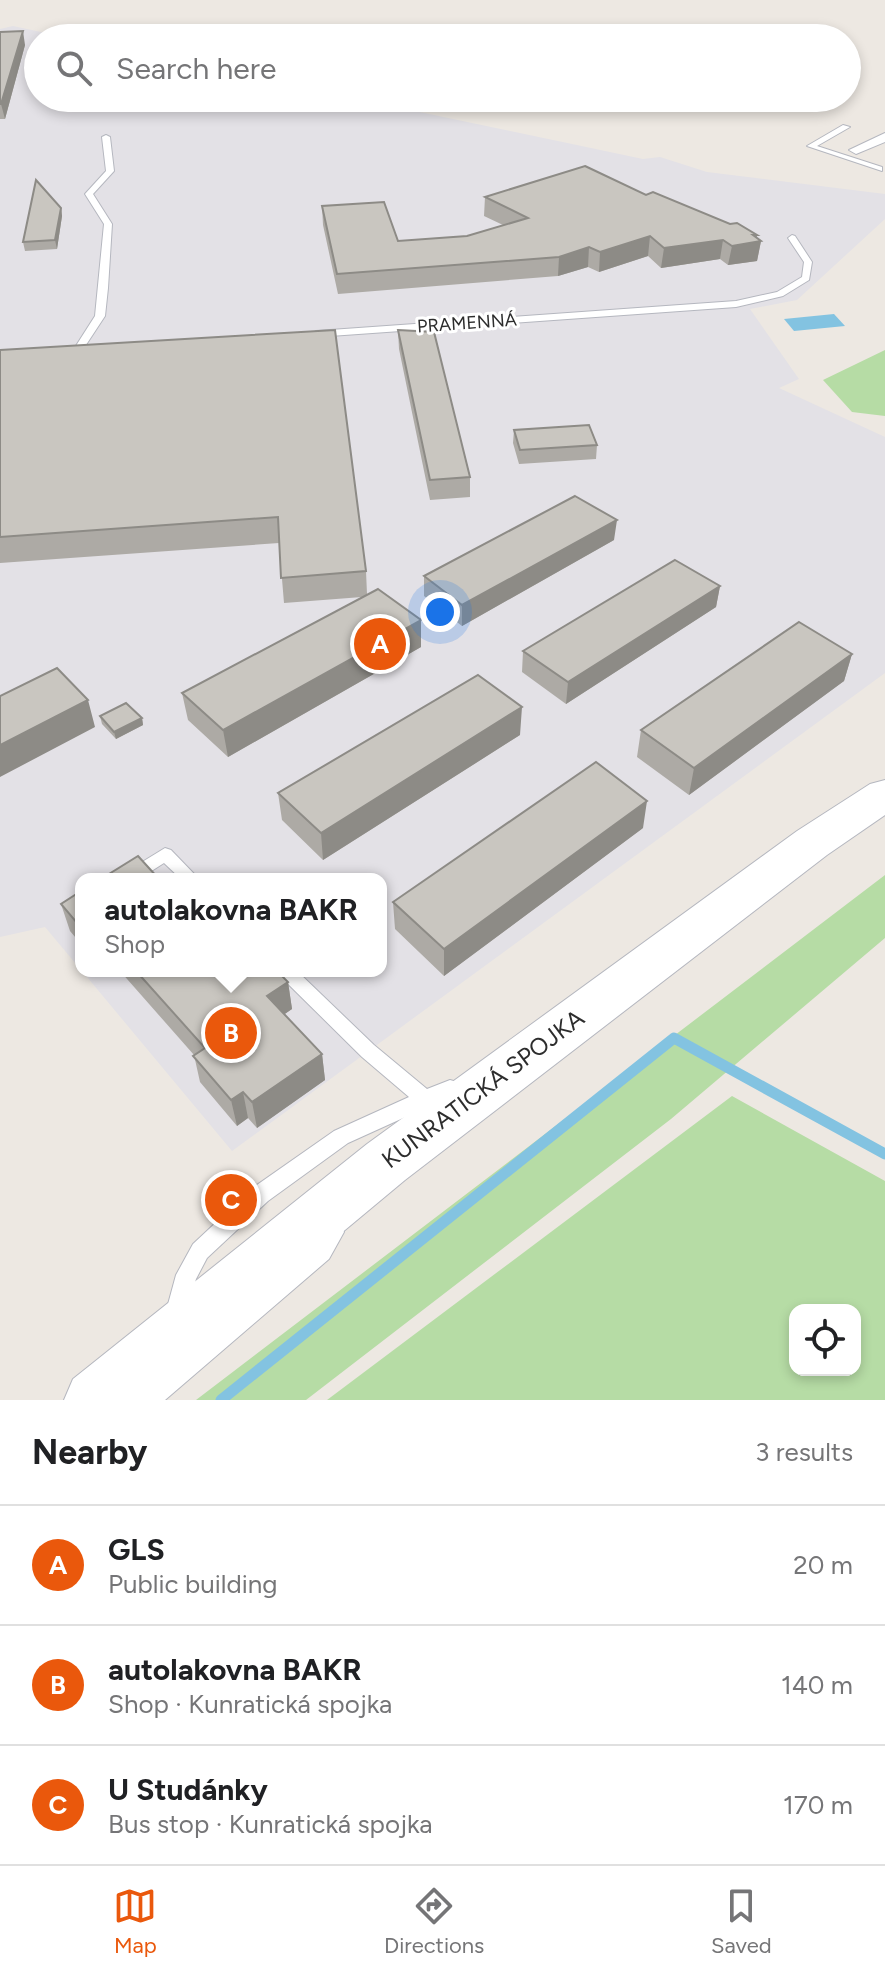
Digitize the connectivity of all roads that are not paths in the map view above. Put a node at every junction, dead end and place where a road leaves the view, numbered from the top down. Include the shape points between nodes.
1 (846, 127) dead end
2 (106, 137) dead end
3 (885, 137) edge
4 (856, 150) dead end
5 (879, 169) dead end
6 (792, 238) dead end
7 (297, 336) edge
8 (93, 351) edge
9 (77, 352) junction
10 (62, 353) edge
11 (885, 795) edge
12 (136, 873) edge
13 (185, 873) edge
14 (292, 977) edge
15 (436, 1108) junction
16 (363, 1181) junction
17 (171, 1337) junction
18 (94, 1400) edge
19 (148, 1400) edge

1 - 5 lane via 811,146
2 - 9 lane via 110,171 89,194 108,224 100,316
3 - 4 street
6 - 7 lane, PRAMENNÁ via 808,262 806,278 780,294 736,304
8 - 9 lane
9 - 10 lane
11 - 15 main road, KUNRATICKÁ SPOJKA via 812,843 501,1075
12 - 13 lane via 165,854
14 - 15 lane
15 - 16 main road, KUNRATICKÁ SPOJKA
15 - 17 lane via 341,1137 261,1194 200,1251 186,1275
16 - 17 main road, KUNRATICKÁ SPOJKA
16 - 19 lane via 322,1252
17 - 18 main road, KUNRATICKÁ SPOJKA

